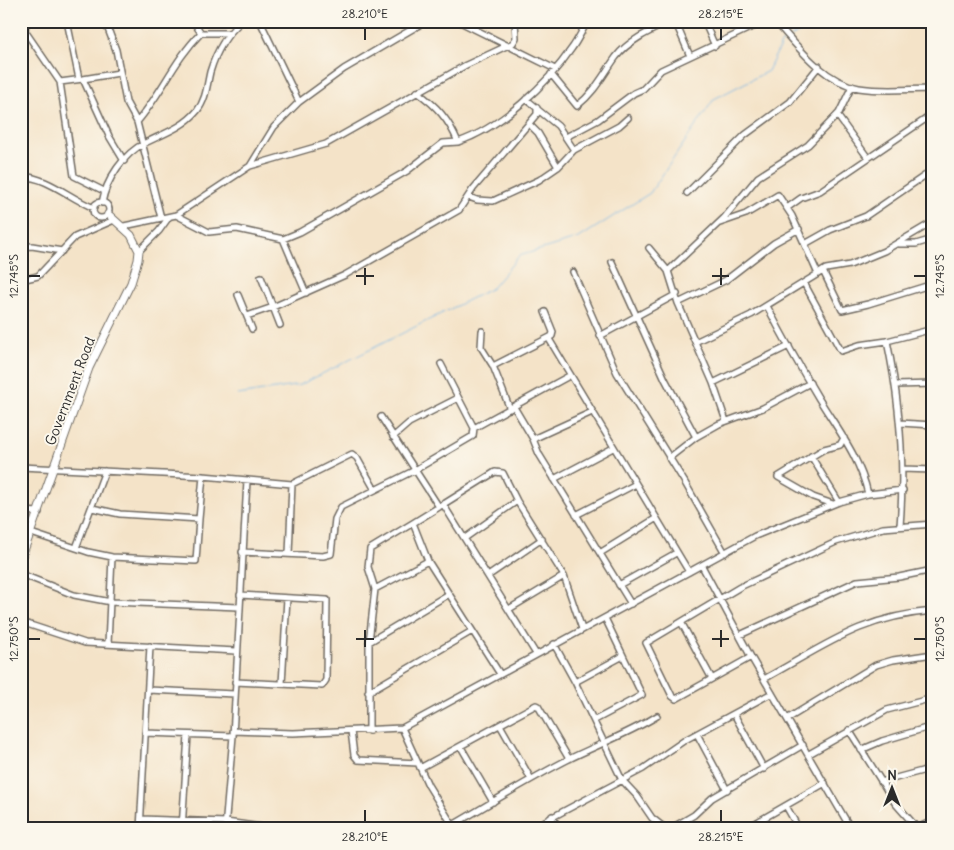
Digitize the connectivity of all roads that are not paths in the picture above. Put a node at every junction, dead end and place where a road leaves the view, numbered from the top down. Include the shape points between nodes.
1 (26, 21) edge
2 (67, 21) edge
3 (105, 21) edge
4 (193, 21) edge
5 (242, 21) edge
6 (260, 21) edge
7 (426, 21) edge
8 (458, 21) edge
9 (515, 21) edge
10 (671, 21) edge
11 (675, 21) edge
12 (704, 21) edge
13 (771, 21) edge
14 (775, 21) edge
15 (586, 22) edge
16 (23, 32) edge
17 (200, 32) junction
18 (230, 33) junction
19 (509, 45) junction
20 (715, 46) junction
21 (690, 56) junction
22 (819, 66) junction
23 (553, 72) junction
24 (119, 73) junction
25 (81, 79) junction
26 (60, 82) junction
27 (852, 86) junction
28 (933, 89) edge
29 (418, 92) junction
30 (526, 99) junction
31 (299, 102) junction
32 (537, 108) junction
33 (933, 114) edge
34 (837, 115) junction
35 (628, 118) dead end
36 (137, 122) junction
37 (529, 124) junction
38 (566, 137) junction
39 (458, 142) junction
40 (143, 144) junction
41 (574, 150) junction
42 (868, 158) junction
43 (124, 160) junction
44 (250, 166) junction
45 (558, 167) junction
46 (933, 170) edge
47 (22, 175) edge
48 (104, 190) junction
49 (687, 193) dead end
50 (469, 197) junction
51 (102, 202) junction
52 (94, 208) junction
53 (787, 208) junction
54 (108, 214) junction
55 (176, 215) junction
56 (168, 217) junction
57 (161, 218) junction
58 (114, 220) junction
59 (933, 222) edge
60 (718, 223) junction
61 (124, 226) junction
62 (799, 229) junction
63 (284, 239) junction
64 (933, 239) edge
65 (805, 244) junction
66 (898, 244) junction
67 (21, 247) edge
68 (649, 248) dead end
69 (62, 251) junction
70 (139, 251) junction
71 (612, 262) dead end
72 (668, 271) junction
73 (573, 272) dead end
74 (821, 273) junction
75 (261, 277) dead end
76 (21, 280) edge
77 (804, 283) junction
78 (933, 284) edge
79 (306, 293) junction
80 (677, 294) junction
81 (238, 295) dead end
82 (678, 303) junction
83 (273, 306) junction
84 (767, 306) junction
85 (545, 312) dead end
86 (247, 316) junction
87 (635, 316) junction
88 (280, 325) dead end
89 (252, 329) dead end
90 (933, 329) edge
91 (482, 331) dead end
92 (600, 336) junction
93 (548, 339) junction
94 (887, 341) junction
95 (695, 342) junction
96 (789, 346) junction
97 (441, 364) dead end
98 (493, 366) junction
99 (569, 376) junction
100 (713, 383) junction
101 (810, 383) junction
102 (933, 384) edge
103 (896, 385) junction
104 (458, 398) junction
105 (512, 408) junction
106 (592, 412) junction
107 (381, 417) dead end
108 (726, 421) junction
109 (900, 424) junction
110 (933, 424) edge
111 (474, 428) junction
112 (393, 437) junction
113 (696, 437) junction
114 (844, 438) junction
115 (533, 439) junction
116 (613, 448) junction
117 (811, 456) junction
118 (669, 458) junction
119 (21, 467) edge
120 (54, 468) junction
121 (416, 470) junction
122 (903, 470) junction
123 (933, 470) edge
124 (105, 471) junction
125 (203, 476) junction
126 (554, 479) junction
127 (247, 481) junction
128 (292, 484) junction
129 (634, 485) junction
130 (375, 490) junction
131 (903, 490) junction
132 (868, 494) junction
133 (517, 501) junction
134 (836, 503) junction
135 (441, 506) junction
136 (92, 508) junction
137 (21, 511) edge
138 (39, 512) junction
139 (576, 515) junction
140 (199, 519) junction
141 (655, 519) junction
142 (413, 523) junction
143 (933, 524) edge
144 (900, 526) junction
145 (31, 533) junction
146 (465, 538) junction
147 (542, 539) junction
148 (76, 548) junction
149 (242, 552) junction
150 (600, 553) junction
151 (676, 553) junction
152 (725, 553) junction
153 (289, 554) junction
154 (22, 556) edge
155 (112, 557) junction
156 (428, 561) junction
157 (702, 566) junction
158 (933, 570) edge
159 (689, 572) junction
160 (21, 574) edge
161 (488, 576) junction
162 (564, 576) junction
163 (619, 585) junction
164 (375, 589) junction
165 (449, 594) junction
166 (240, 595) junction
167 (287, 598) junction
168 (720, 599) junction
169 (111, 602) junction
170 (631, 604) junction
171 (239, 607) junction
172 (509, 609) junction
173 (933, 611) edge
174 (605, 618) junction
175 (21, 622) edge
176 (681, 622) junction
177 (582, 629) junction
178 (472, 631) junction
179 (740, 635) junction
180 (368, 642) junction
181 (108, 644) junction
182 (554, 644) junction
183 (150, 646) junction
184 (236, 651) junction
185 (536, 654) junction
186 (933, 654) edge
187 (623, 656) junction
188 (751, 657) junction
189 (500, 674) junction
190 (711, 677) junction
191 (764, 679) junction
192 (235, 682) junction
193 (576, 682) junction
194 (282, 684) junction
195 (148, 690) junction
196 (368, 692) junction
197 (772, 693) junction
198 (234, 694) junction
199 (933, 698) edge
200 (734, 714) junction
201 (656, 716) dead end
202 (787, 718) junction
203 (595, 720) junction
204 (500, 725) junction
205 (933, 726) edge
206 (402, 728) junction
207 (849, 730) junction
208 (351, 731) junction
209 (369, 731) junction
210 (145, 733) junction
211 (233, 733) junction
212 (697, 734) junction
213 (188, 735) junction
214 (605, 744) junction
215 (804, 745) junction
216 (461, 747) junction
217 (861, 750) junction
218 (809, 754) junction
219 (569, 759) junction
220 (419, 766) junction
221 (933, 768) edge
222 (764, 769) junction
223 (531, 779) junction
224 (622, 780) junction
225 (881, 782) junction
226 (825, 783) junction
227 (727, 790) junction
228 (493, 802) junction
229 (786, 806) junction
230 (552, 816) junction
231 (141, 819) junction
232 (183, 821) junction
233 (933, 821) edge
234 (226, 822) junction
235 (454, 827) edge
236 (917, 828) edge
237 (140, 829) edge
238 (182, 829) edge
239 (226, 829) edge
240 (277, 829) edge
241 (530, 829) edge
242 (558, 829) edge
243 (666, 829) edge
244 (670, 829) edge
245 (751, 829) edge
246 (799, 829) edge
247 (851, 829) edge

1 - 16 street
2 - 25 street
3 - 24 street via 116,50
4 - 17 street
5 - 18 street
6 - 31 street
7 - 31 street via 344,69
8 - 19 street
9 - 19 street via 515,40
10 - 23 street via 628,45 615,58 605,77 577,106
11 - 21 street
12 - 20 street
13 - 20 street
14 - 22 street
15 - 23 street via 573,47
16 - 26 street
17 - 18 street
17 - 36 street via 179,57 158,95
18 - 40 street via 214,60 202,104 196,112 175,128
19 - 23 street
19 - 29 street
20 - 21 street
21 - 38 street via 661,70 640,92
22 - 27 street
22 - 49 street via 790,102 745,135
23 - 30 street
24 - 25 street
24 - 36 street via 126,102
25 - 26 street
25 - 43 street
26 - 48 street via 74,176
27 - 28 street
27 - 34 street
29 - 39 street via 446,118
29 - 44 street via 326,144
30 - 32 street
30 - 39 street via 474,137
31 - 44 street via 274,127
32 - 37 street via 537,114
32 - 38 street
33 - 42 street
34 - 42 street
34 - 60 street via 804,149 758,177
35 - 41 street
36 - 40 street
37 - 45 street
37 - 50 street
38 - 41 street
39 - 63 street via 444,143 407,171
40 - 43 street
40 - 57 street
41 - 45 street
42 - 53 street via 820,191
43 - 48 street
44 - 55 street
45 - 50 street via 540,180 493,201
46 - 65 street via 866,216
47 - 52 street via 47,181
48 - 51 street
50 - 79 street via 459,210 379,258
51 - 52 street
51 - 54 street via 108,207
52 - 54 street via 98,217
53 - 60 street via 776,195 746,214
53 - 62 street
54 - 58 street
55 - 56 street
55 - 63 street via 209,232 237,229
56 - 57 street
56 - 70 street
57 - 61 street
58 - 61 street
58 - 69 street via 76,237
59 - 66 street
60 - 72 street
61 - 70 street
62 - 65 street
62 - 82 street via 774,243 726,280
63 - 79 street
64 - 66 street via 916,244
65 - 74 street
66 - 74 street via 855,263
67 - 69 street
68 - 72 street
69 - 76 street via 38,276
70 - 120 street, Government Road via 130,282 89,368
71 - 87 street
72 - 80 street
73 - 92 street
74 - 77 street
74 - 78 street via 842,310
75 - 83 street
77 - 84 street
77 - 94 street via 841,351
79 - 83 street
80 - 82 street
80 - 87 street
81 - 86 street
82 - 95 street
83 - 86 street
83 - 88 street
84 - 95 street
84 - 96 street
85 - 93 street via 554,333
86 - 89 street
87 - 92 street
87 - 113 street
90 - 94 street
91 - 98 street via 481,347
92 - 118 street via 616,373
93 - 98 street
93 - 99 street
94 - 103 street
95 - 100 street
96 - 100 street
96 - 101 street
97 - 104 street
98 - 105 street
99 - 105 street
99 - 106 street
100 - 108 street
101 - 108 street via 763,408
101 - 114 street
102 - 103 street
103 - 109 street
104 - 111 street
104 - 112 street via 409,423
105 - 111 street
105 - 115 street
106 - 115 street
106 - 116 street
107 - 112 street
108 - 113 street
109 - 110 street
109 - 122 street
111 - 121 street via 473,436
112 - 121 street
113 - 118 street
114 - 117 street via 840,445
114 - 132 street via 860,466
115 - 126 street
116 - 126 street
116 - 129 street
117 - 134 street
117 - 134 street via 778,478 822,501
118 - 152 street
119 - 120 street
120 - 124 street
120 - 138 street, Government Road
121 - 130 street
121 - 135 street
122 - 123 street
122 - 131 street
124 - 125 street
124 - 136 street
125 - 127 street
125 - 140 street
126 - 139 street
127 - 128 street
127 - 149 street
128 - 130 street via 352,454
128 - 153 street
129 - 139 street
129 - 141 street
130 - 153 street via 338,511 331,554
131 - 132 street
131 - 144 street
132 - 134 street
133 - 135 street via 500,471
133 - 146 street
133 - 147 street
134 - 152 street via 755,536
135 - 142 street
135 - 146 street
136 - 140 street via 120,514
136 - 148 street
137 - 138 street
138 - 145 street, Government Road
139 - 150 street
140 - 155 street via 196,561
141 - 150 street
141 - 151 street
142 - 156 street
142 - 164 street via 370,549 368,567
143 - 144 street
144 - 168 street via 836,542 757,578
145 - 148 street
145 - 154 street, Government Road
146 - 161 street
147 - 161 street
147 - 162 street
148 - 155 street
149 - 153 street
149 - 166 street
150 - 163 street
151 - 159 street
151 - 163 street
152 - 157 street
155 - 169 street
156 - 164 street
156 - 165 street
157 - 159 street
157 - 168 street
158 - 179 street via 857,581
159 - 170 street
160 - 169 street via 74,595
161 - 172 street
162 - 172 street
162 - 177 street
163 - 170 street
164 - 180 street
165 - 178 street
165 - 180 street
166 - 167 street
166 - 171 street
167 - 194 street
167 - 194 street via 324,599 328,603 326,680 322,686
168 - 176 street
168 - 179 street
169 - 171 street
169 - 181 street
170 - 174 street
171 - 184 street
172 - 185 street
173 - 191 street via 894,616 856,628
174 - 177 street
174 - 187 street
175 - 181 street via 72,640
176 - 190 street
176 - 190 street via 646,643 672,696 679,698
177 - 182 street
178 - 189 street
178 - 196 street
179 - 188 street
180 - 196 street
181 - 183 street
182 - 185 street
182 - 193 street
183 - 184 street
183 - 195 street
184 - 192 street
185 - 189 street
186 - 202 street via 876,665
187 - 193 street
187 - 203 street via 642,695
188 - 190 street
188 - 191 street
189 - 206 street
191 - 197 street
192 - 194 street
192 - 198 street
193 - 203 street
195 - 198 street
195 - 210 street
196 - 209 street
197 - 200 street
197 - 202 street
198 - 211 street
199 - 207 street via 898,706
200 - 212 street
200 - 222 street
201 - 214 street
202 - 215 street
203 - 214 street
204 - 216 street
204 - 219 street via 537,705
204 - 223 street
205 - 217 street
206 - 209 street
206 - 220 street
207 - 217 street
207 - 218 street
208 - 209 street
208 - 211 street
208 - 220 street via 354,755 358,760
210 - 213 street
210 - 231 street
211 - 213 street
211 - 234 street
212 - 224 street
212 - 227 street
213 - 232 street
214 - 219 street
214 - 224 street
215 - 218 street
215 - 222 street
216 - 220 street
216 - 228 street
217 - 225 street
218 - 226 street
219 - 223 street
220 - 235 street
221 - 225 street
222 - 227 street
223 - 228 street
224 - 230 street
224 - 243 street via 652,818
225 - 236 street
226 - 229 street
226 - 247 street
227 - 244 street
228 - 235 street
229 - 245 street via 752,825
229 - 246 street
230 - 241 street
230 - 242 street
231 - 232 street
231 - 237 street
232 - 234 street
232 - 238 street
233 - 236 street
234 - 239 street
234 - 240 street

